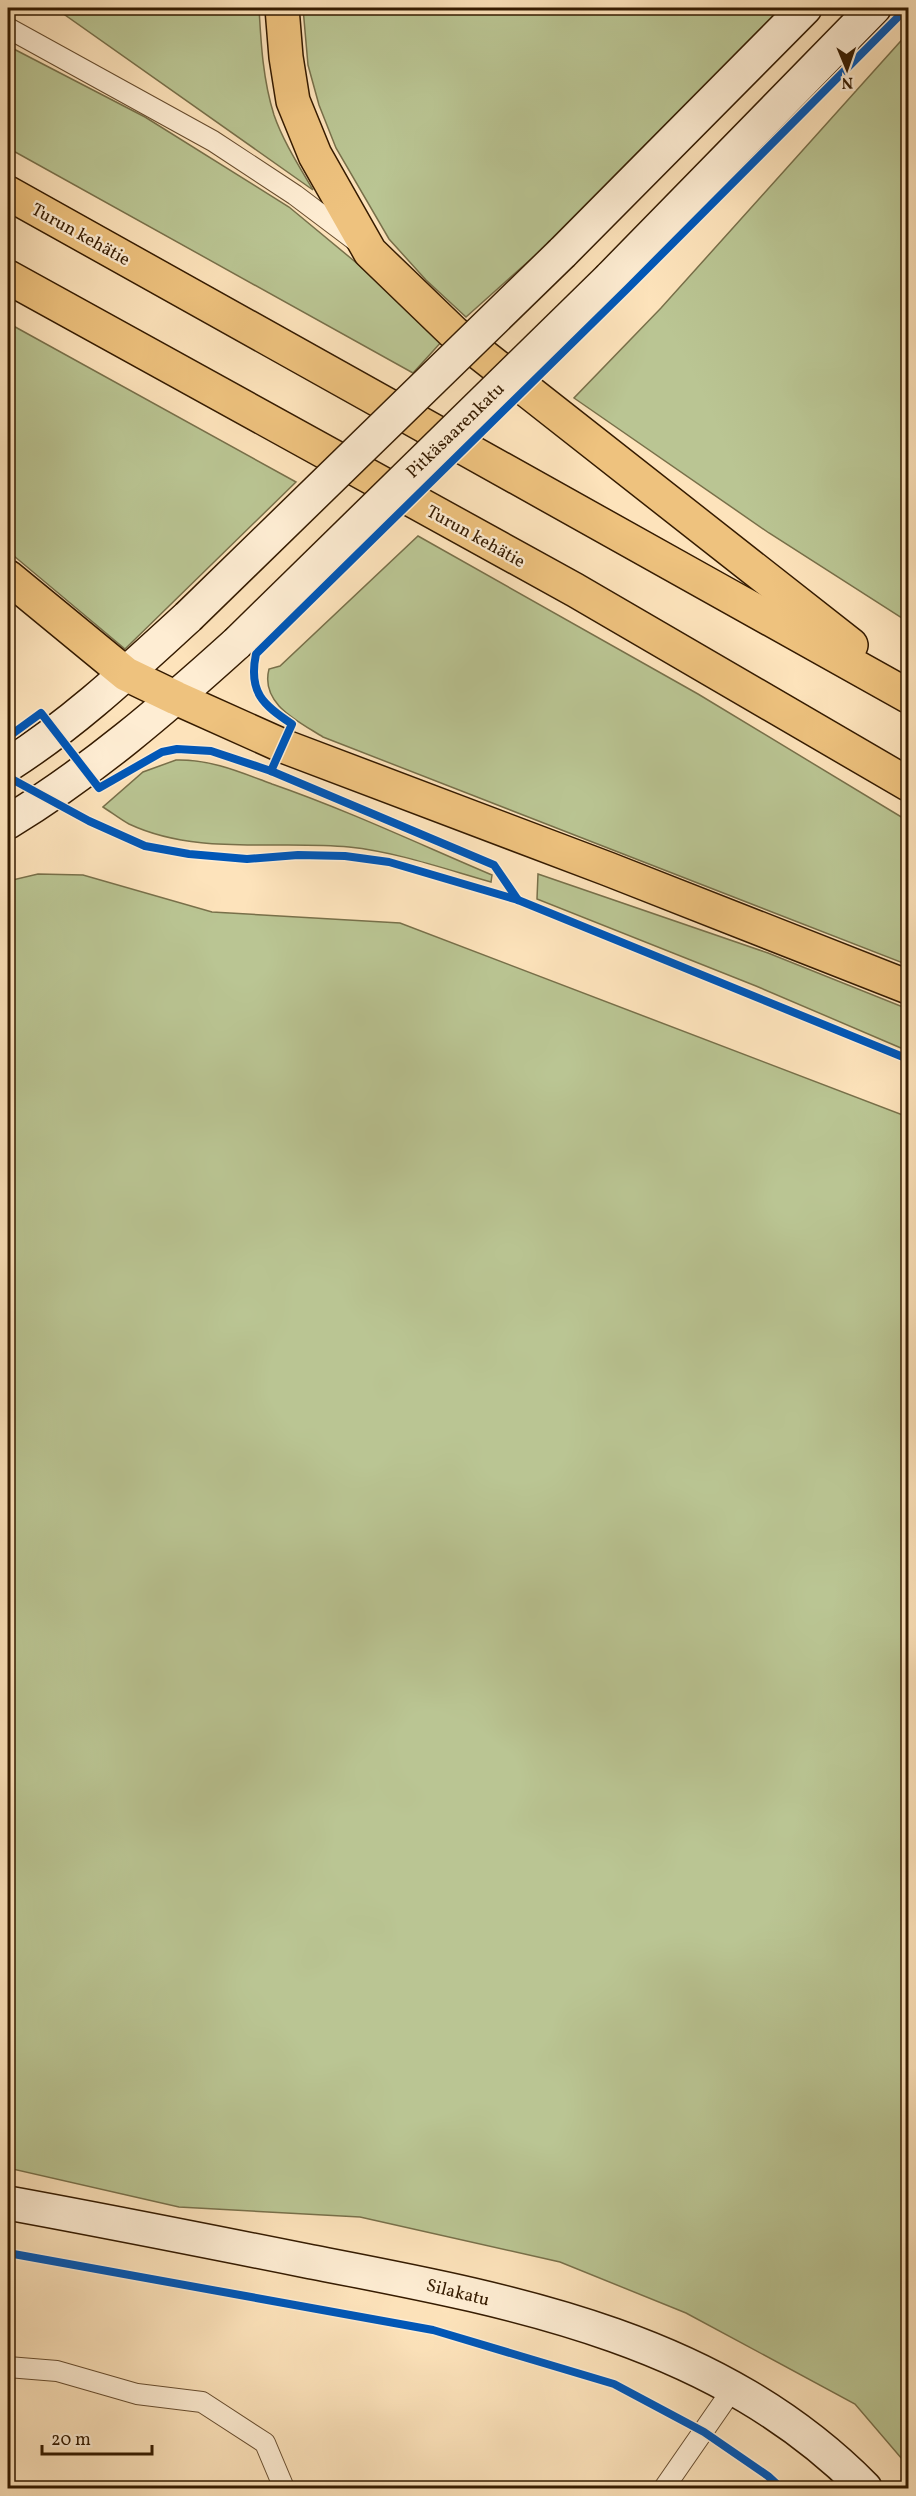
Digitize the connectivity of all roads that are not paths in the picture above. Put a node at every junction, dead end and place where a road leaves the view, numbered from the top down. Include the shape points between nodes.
1 (282, 8) edge
2 (805, 8) edge
3 (874, 8) edge
4 (8, 28) edge
5 (8, 193) edge
6 (370, 252) junction
7 (8, 277) edge
8 (8, 577) edge
9 (126, 674) junction
10 (909, 690) edge
11 (909, 696) edge
12 (176, 698) junction
13 (8, 765) edge
14 (909, 784) edge
15 (8, 822) edge
16 (909, 987) edge
17 (8, 2203) edge
18 (8, 2367) edge
19 (734, 2387) junction
20 (284, 2488) edge
21 (664, 2488) edge
22 (865, 2488) edge

1 - 6 highway via 293,101 315,155
2 - 9 street, bridge via 562,253
3 - 12 street, Pitkäsaarenkatu, bridge via 610,278 237,644
4 - 6 lane via 213,141 296,195
5 - 11 highway, Turun kehätie
6 - 10 highway via 454,333
7 - 14 highway, Turun kehätie via 575,590
8 - 9 highway
9 - 12 highway
9 - 13 street via 56,733
12 - 15 street, Pitkäsaarenkatu via 85,770
12 - 16 highway via 283,746
17 - 19 street, Silakatu via 434,2285 626,2338
18 - 20 lane via 57,2371 137,2394 202,2402 265,2443
19 - 21 lane
19 - 22 street, Silakatu via 780,2417

